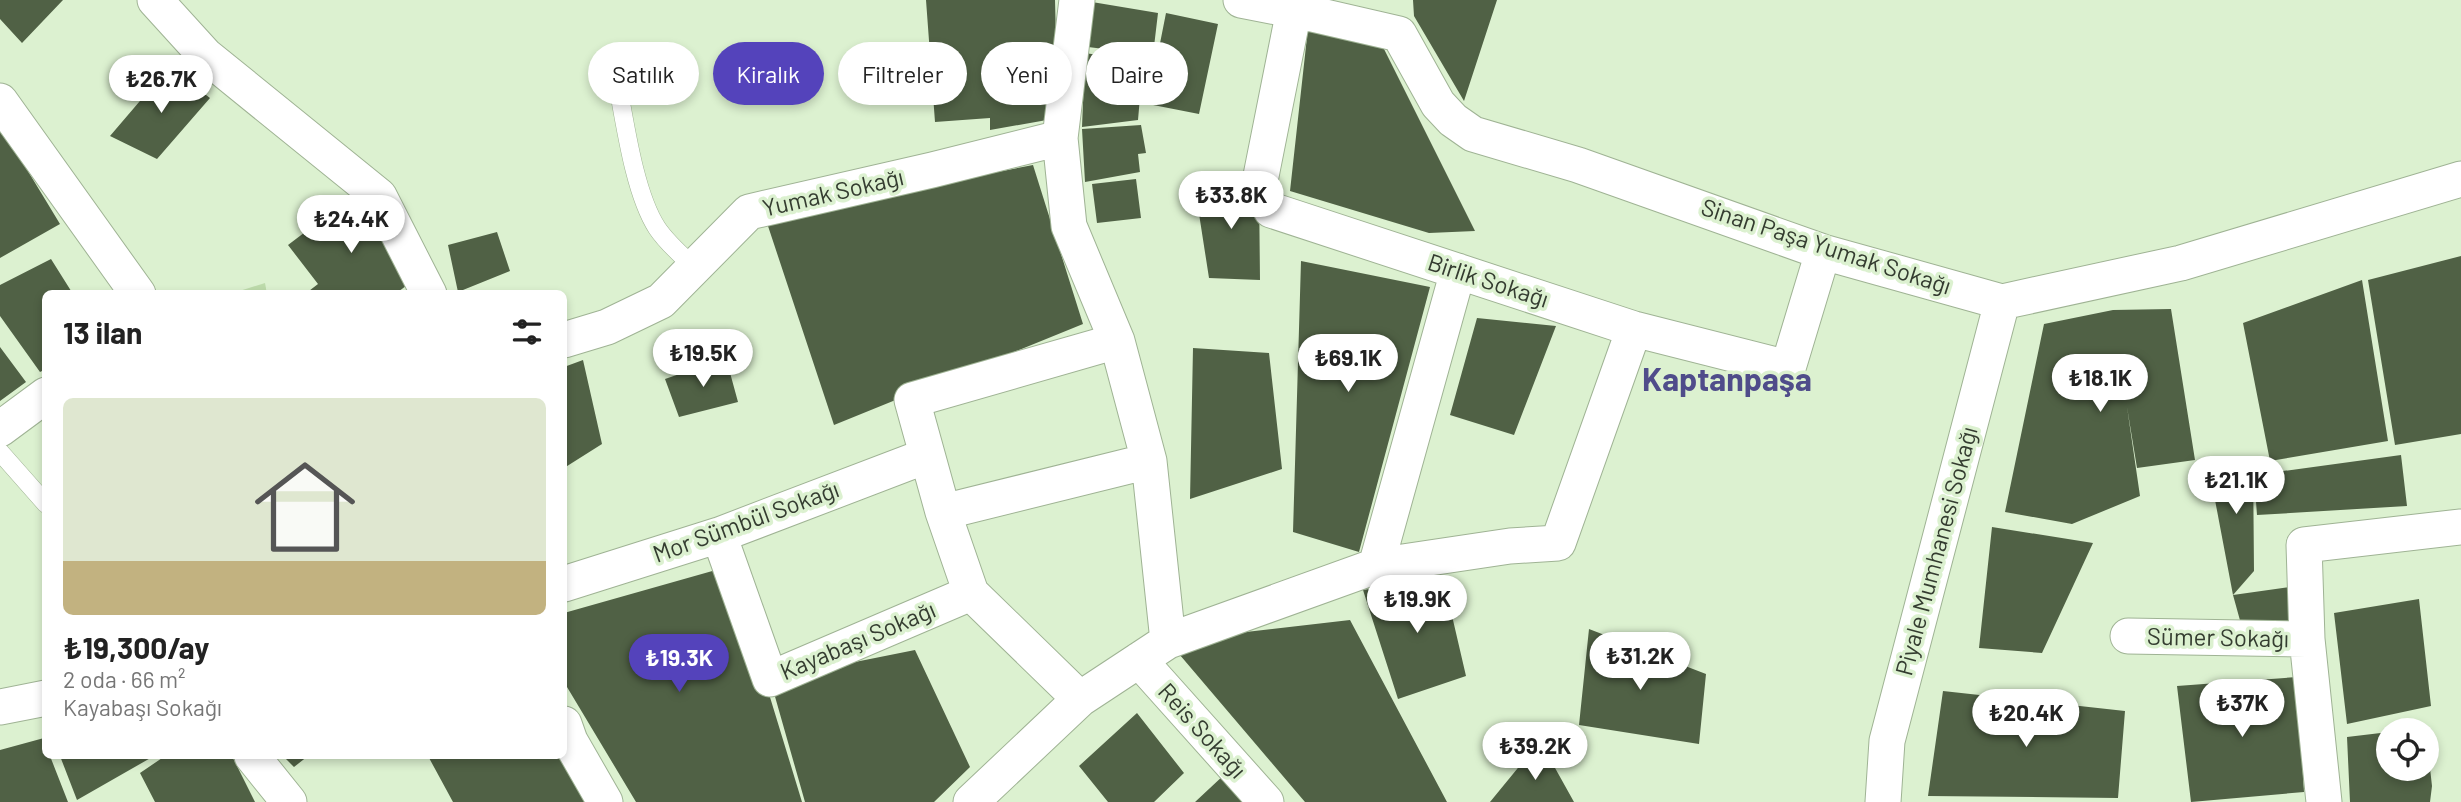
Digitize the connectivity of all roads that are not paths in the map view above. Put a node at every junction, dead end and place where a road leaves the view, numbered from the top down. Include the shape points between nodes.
1 (155, 0) edge
2 (1077, 0) edge
3 (1241, 0) edge
4 (1294, 10) junction
5 (0, 101) edge
6 (622, 105) edge
7 (1060, 138) junction
8 (2461, 179) edge
9 (1823, 252) junction
10 (694, 267) junction
11 (1458, 271) junction
12 (135, 290) edge
13 (427, 290) edge
14 (2002, 302) junction
15 (1634, 329) junction
16 (567, 339) edge
17 (1117, 341) junction
18 (42, 398) edge
19 (0, 429) edge
20 (0, 452) edge
21 (926, 456) junction
22 (1149, 461) junction
23 (42, 500) edge
24 (943, 512) junction
25 (2461, 527) edge
26 (719, 535) junction
27 (1376, 566) junction
28 (567, 583) edge
29 (971, 593) junction
30 (2128, 636) dead end
31 (2307, 639) junction
32 (1168, 641) junction
33 (1139, 660) junction
34 (42, 699) edge
35 (1080, 699) junction
36 (0, 707) edge
37 (567, 732) edge
38 (254, 759) edge
39 (979, 799) edge
40 (289, 802) edge
41 (605, 802) edge
42 (1266, 802) edge
43 (1883, 802) edge
44 (2324, 802) edge

1 - 13 street via 205,55 379,196
2 - 7 street
3 - 4 street, Sinan Paşa Yumak Sokağı
4 - 9 street, Sinan Paşa Yumak Sokağı via 1399,34 1438,104 1473,134 1578,165
4 - 11 street, Birlik Sokağı via 1259,186 1270,209
5 - 12 street
6 - 10 lane via 644,203 656,227
7 - 10 street, Yumak Sokağı via 749,212
7 - 17 street via 1069,226
8 - 14 street, Sinan Paşa Yumak Sokağı via 2181,263
9 - 14 street, Sinan Paşa Yumak Sokağı
9 - 15 street, Birlik Sokağı via 1788,369
10 - 16 street, Yumak Sokağı via 661,301 607,327
11 - 15 street, Birlik Sokağı
11 - 27 street
14 - 43 street, Piyale Mumhanesi Sokağı via 1887,741
15 - 27 street via 1558,543
17 - 21 street via 912,400
17 - 22 street
18 - 19 street
20 - 23 lane
21 - 24 street
21 - 26 street, Mor Sümbül Sokağı
22 - 24 street
22 - 32 street
24 - 29 street
25 - 31 street via 2304,545
26 - 28 street, Mor Sümbül Sokağı
26 - 29 street, Kayabaşı Sokağı via 769,678
27 - 32 street
29 - 35 street
30 - 31 street, Sümer Sokağı
31 - 44 street
32 - 33 street
33 - 35 street
33 - 42 street, Reis Sokağı
34 - 36 street
35 - 39 street
37 - 41 street
38 - 40 street

